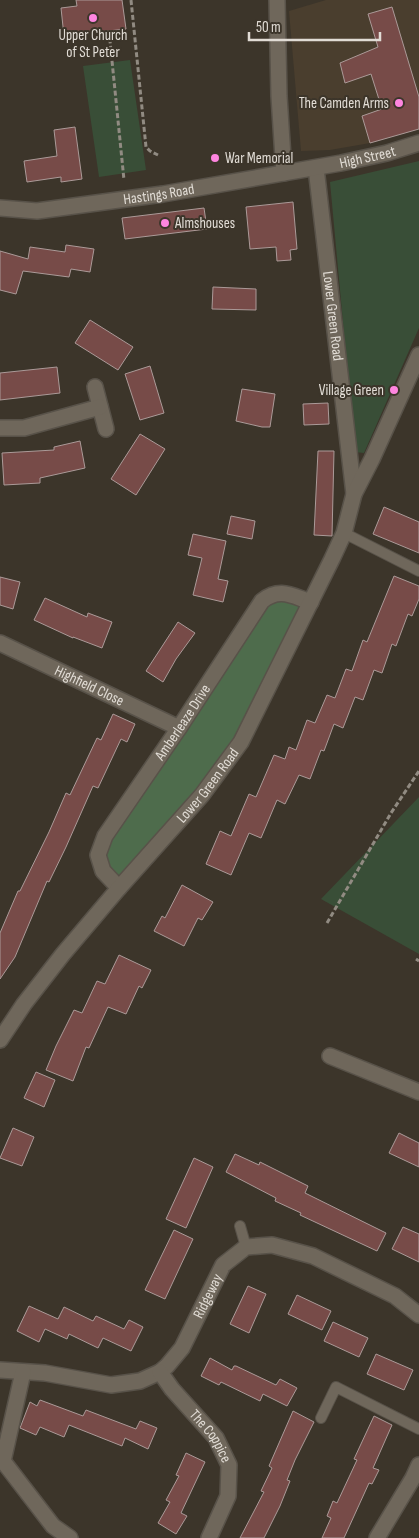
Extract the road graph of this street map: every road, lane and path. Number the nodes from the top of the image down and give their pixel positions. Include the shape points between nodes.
1 (131, 0) edge
2 (277, 0) edge
3 (109, 31) dead end
4 (419, 143) edge
5 (158, 155) dead end
6 (316, 168) junction
7 (284, 173) junction
8 (124, 180) dead end
9 (0, 208) edge
10 (419, 355) edge
11 (95, 387) dead end
12 (100, 407) junction
13 (0, 428) edge
14 (106, 429) dead end
15 (354, 494) junction
16 (344, 533) junction
17 (419, 571) edge
18 (311, 602) junction
19 (0, 643) edge
20 (179, 728) junction
21 (419, 771) edge
22 (119, 888) junction
23 (327, 923) dead end
24 (0, 1040) edge
25 (330, 1056) dead end
26 (419, 1092) edge
27 (240, 1226) dead end
28 (246, 1247) junction
29 (419, 1315) edge
30 (0, 1370) edge
31 (23, 1372) junction
32 (160, 1372) junction
33 (321, 1418) dead end
34 (419, 1429) edge
35 (419, 1465) edge
36 (70, 1538) edge
37 (209, 1538) edge
38 (377, 1538) edge

1 - 5 path via 146,147
2 - 7 street via 278,96
3 - 8 path
4 - 6 street, High Street
6 - 7 street, Hastings Road
6 - 15 street, Lower Green Road
7 - 9 street, Hastings Road via 90,205 37,211
10 - 15 street, Lower Green Road
11 - 12 street
12 - 13 street via 24,428
12 - 14 street
15 - 16 street, Lower Green Road
16 - 17 lane
16 - 18 street, Lower Green Road
18 - 20 street, Amberleaze Drive via 281,592 262,601
18 - 22 street, Lower Green Road via 241,742 202,794
19 - 20 street, Highfield Close
20 - 22 street, Amberleaze Drive via 105,836 100,849 98,855 103,871
21 - 23 path
22 - 24 street, Lower Green Road via 63,954
25 - 26 street
27 - 28 lane
28 - 29 street via 272,1245 313,1256 395,1296
28 - 32 street, Ridgeway via 224,1265 182,1348
30 - 31 street, Ridgeway
31 - 32 street, Ridgeway via 111,1385 140,1381
31 - 36 street via 3,1460 52,1526
32 - 37 street, The Coppice via 216,1438 229,1465 228,1496
33 - 34 lane via 336,1387
35 - 38 street

